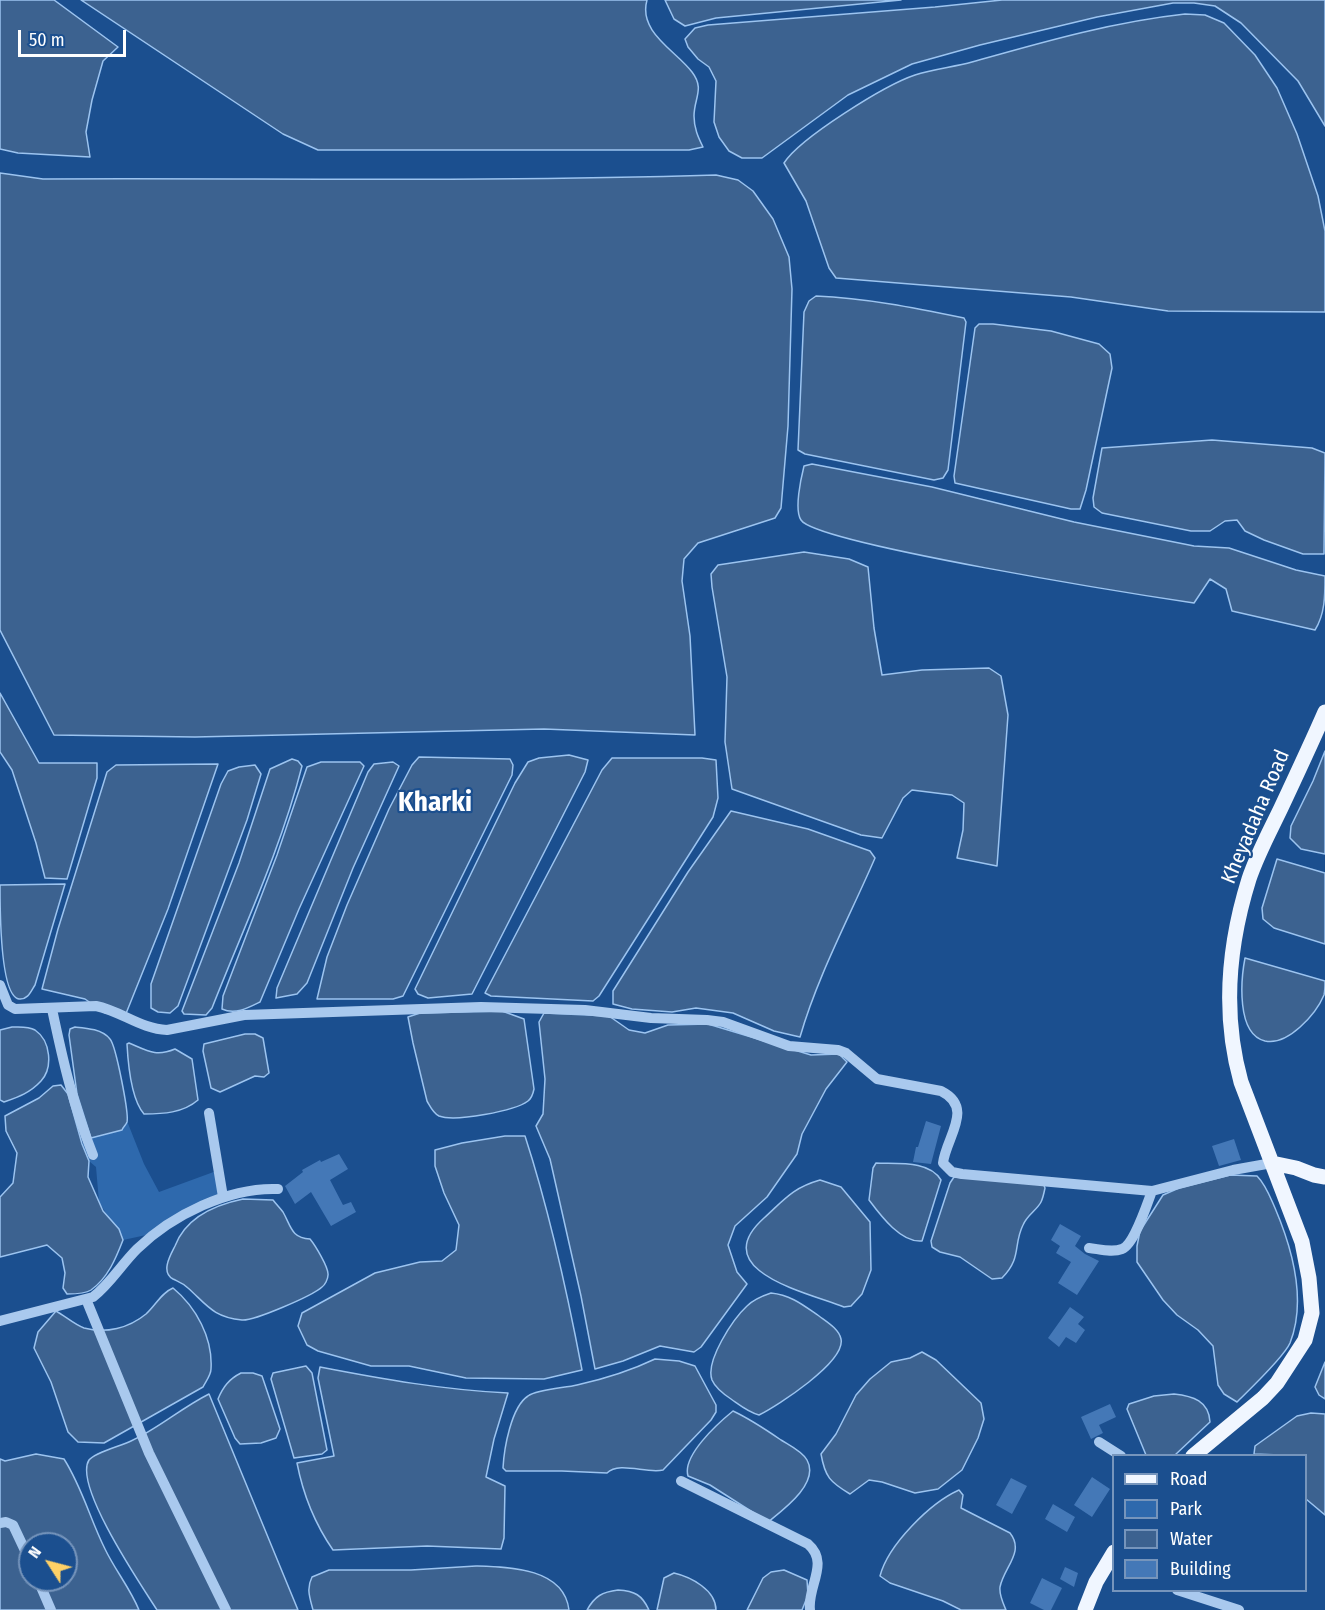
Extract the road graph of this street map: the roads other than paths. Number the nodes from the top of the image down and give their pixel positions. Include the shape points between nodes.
1 (1325, 712) edge
2 (0, 985) edge
3 (52, 1008) junction
4 (209, 1113) dead end
5 (93, 1155) dead end
6 (1272, 1163) junction
7 (1325, 1177) edge
8 (278, 1189) dead end
9 (1152, 1191) junction
10 (223, 1197) junction
11 (1089, 1248) dead end
12 (86, 1299) junction
13 (0, 1320) edge
14 (1099, 1442) dead end
15 (1118, 1454) edge
16 (1194, 1454) edge
17 (681, 1481) dead end
18 (0, 1523) edge
19 (18, 1536) edge
20 (1109, 1569) edge
21 (43, 1592) edge
22 (1183, 1592) edge
23 (51, 1610) edge
24 (226, 1610) edge
25 (810, 1610) edge
26 (1084, 1610) edge
27 (1239, 1610) edge

1 - 6 main road, Kheyadaha Road via 1250,877 1229,969 1234,1056
2 - 3 street via 8,1005 15,1009
3 - 5 street via 68,1082
3 - 9 street via 96,1006 167,1030 244,1016 481,1007 585,1010 723,1022 789,1046 838,1050 878,1079 950,1096 956,1102 957,1121 943,1163 952,1172
4 - 10 street
6 - 7 main road
6 - 9 street
6 - 16 main road, Kheyadaha Road via 1302,1242 1309,1278 1311,1313 1305,1340 1263,1398
8 - 10 street via 260,1188
9 - 11 street via 1126,1247 1112,1251
10 - 12 street via 187,1213 147,1240 103,1290
12 - 13 street
12 - 24 street via 148,1453
14 - 15 street
17 - 25 street via 815,1551 818,1562
18 - 19 street via 13,1525
20 - 26 main road via 1096,1582
21 - 23 street
22 - 27 street

